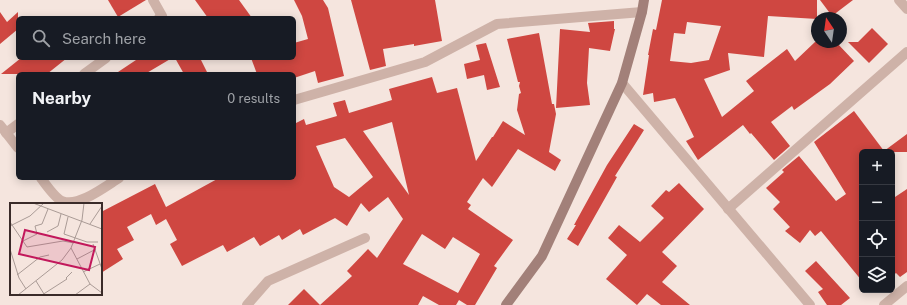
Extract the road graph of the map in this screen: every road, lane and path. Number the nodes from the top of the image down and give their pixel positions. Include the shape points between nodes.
1 (153, 0) edge
2 (644, 0) edge
3 (899, 0) edge
4 (907, 9) edge
5 (642, 12) junction
6 (162, 16) edge
7 (907, 52) edge
8 (103, 60) edge
9 (87, 72) edge
10 (622, 83) junction
11 (296, 99) edge
12 (16, 125) edge
13 (3, 129) edge
14 (16, 145) edge
15 (43, 180) edge
16 (116, 180) edge
17 (728, 209) junction
18 (365, 238) dead end
19 (907, 286) edge
20 (247, 305) edge
21 (506, 305) edge
22 (810, 305) edge
23 (884, 305) edge

1 - 6 street
2 - 5 street
3 - 4 street
5 - 10 street
5 - 11 street via 497,24 425,62
7 - 17 street
8 - 9 street
10 - 17 street
10 - 21 street via 542,256
12 - 13 street
13 - 14 street
15 - 16 street via 62,202 72,202 86,199
17 - 22 street
18 - 20 street via 268,282
19 - 23 street

